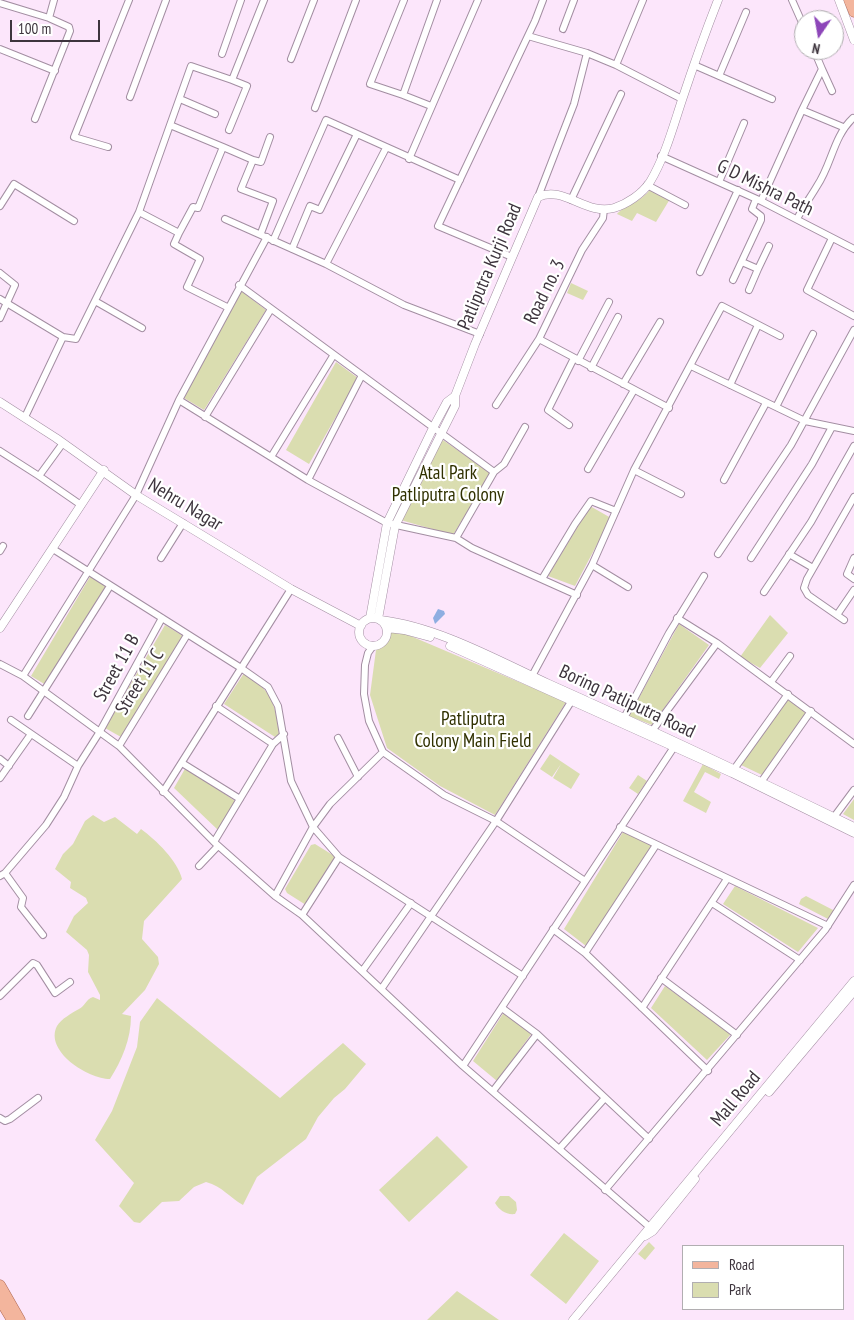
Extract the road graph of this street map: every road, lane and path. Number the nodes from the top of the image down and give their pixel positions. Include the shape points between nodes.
1 (54, 0) edge
2 (130, 0) edge
3 (166, 0) edge
4 (241, 0) edge
5 (264, 0) edge
6 (314, 0) edge
7 (356, 0) edge
8 (404, 0) edge
9 (437, 0) edge
10 (478, 0) edge
11 (543, 0) edge
12 (574, 0) edge
13 (643, 0) edge
14 (718, 0) edge
15 (839, 0) edge
16 (849, 0) edge
17 (0, 3) edge
18 (746, 12) dead end
19 (854, 12) edge
20 (49, 18) junction
21 (563, 29) dead end
22 (528, 36) junction
23 (854, 40) edge
24 (0, 49) edge
25 (222, 54) dead end
26 (587, 54) junction
27 (291, 59) dead end
28 (818, 60) edge
29 (616, 65) junction
30 (694, 66) junction
31 (822, 69) junction
32 (55, 72) junction
33 (719, 76) junction
34 (232, 80) junction
35 (832, 91) dead end
36 (621, 94) dead end
37 (403, 95) junction
38 (130, 98) dead end
39 (180, 98) junction
40 (772, 99) dead end
41 (682, 100) junction
42 (431, 106) junction
43 (314, 108) dead end
44 (802, 110) junction
45 (215, 114) dead end
46 (854, 117) edge
47 (35, 119) dead end
48 (744, 123) dead end
49 (170, 125) junction
50 (843, 127) junction
51 (229, 130) dead end
52 (357, 134) junction
53 (270, 137) dead end
54 (222, 146) junction
55 (108, 147) dead end
56 (386, 148) junction
57 (661, 156) junction
58 (409, 159) junction
59 (253, 160) junction
60 (460, 180) junction
61 (719, 182) junction
62 (647, 185) junction
63 (738, 190) junction
64 (538, 197) junction
65 (571, 200) junction
66 (758, 200) junction
67 (685, 205) dead end
68 (0, 206) edge
69 (604, 209) junction
70 (139, 212) junction
71 (225, 219) dead end
72 (796, 219) junction
73 (74, 221) dead end
74 (179, 233) junction
75 (264, 235) junction
76 (832, 238) junction
77 (273, 241) junction
78 (769, 246) dead end
79 (292, 249) junction
80 (854, 249) edge
81 (512, 257) junction
82 (742, 262) junction
83 (326, 264) junction
84 (758, 268) junction
85 (700, 272) dead end
86 (0, 273) edge
87 (733, 280) dead end
88 (239, 285) junction
89 (749, 290) dead end
90 (0, 299) edge
91 (94, 301) junction
92 (610, 302) dead end
93 (8, 304) junction
94 (227, 307) junction
95 (271, 309) junction
96 (854, 316) edge
97 (618, 317) dead end
98 (0, 318) edge
99 (660, 322) dead end
100 (758, 325) junction
101 (142, 328) dead end
102 (854, 330) edge
103 (480, 334) junction
104 (813, 334) dead end
105 (780, 336) dead end
106 (63, 337) junction
107 (539, 339) junction
108 (334, 356) junction
109 (576, 359) junction
110 (691, 366) junction
111 (591, 368) junction
112 (361, 377) junction
113 (623, 384) junction
114 (730, 385) junction
115 (634, 390) junction
116 (455, 396) junction
117 (178, 400) junction
118 (0, 402) edge
119 (766, 403) junction
120 (496, 405) dead end
121 (776, 407) junction
122 (668, 408) junction
123 (25, 417) junction
124 (205, 417) junction
125 (805, 421) junction
126 (570, 425) dead end
127 (525, 427) dead end
128 (832, 427) junction
129 (433, 428) junction
130 (854, 431) edge
131 (440, 433) junction
132 (63, 443) junction
133 (854, 446) edge
134 (0, 451) edge
135 (271, 457) junction
136 (588, 469) dead end
137 (104, 470) junction
138 (634, 470) junction
139 (494, 472) junction
140 (39, 476) junction
141 (308, 480) junction
142 (724, 480) dead end
143 (681, 494) dead end
144 (136, 495) junction
145 (854, 496) edge
146 (81, 505) junction
147 (616, 511) junction
148 (183, 523) junction
149 (391, 524) junction
150 (456, 538) junction
151 (53, 549) junction
152 (718, 554) dead end
153 (789, 554) junction
154 (162, 558) dead end
155 (751, 558) dead end
156 (854, 558) edge
157 (592, 565) junction
158 (813, 568) junction
159 (89, 572) junction
160 (704, 576) dead end
161 (542, 579) junction
162 (854, 579) edge
163 (110, 586) junction
164 (628, 587) dead end
165 (291, 589) junction
166 (854, 590) edge
167 (764, 592) dead end
168 (577, 594) junction
169 (836, 615) junction
170 (162, 618) junction
171 (677, 618) junction
172 (376, 619) junction
173 (844, 620) dead end
174 (360, 626) junction
175 (0, 628) edge
176 (387, 628) junction
177 (187, 635) junction
178 (717, 643) junction
179 (373, 646) junction
180 (472, 653) junction
181 (790, 656) dead end
182 (0, 664) edge
183 (241, 668) junction
184 (23, 676) junction
185 (532, 676) junction
186 (771, 682) junction
187 (44, 693) junction
188 (788, 694) junction
189 (573, 698) junction
190 (216, 706) junction
191 (811, 711) junction
192 (28, 716) dead end
193 (624, 718) junction
194 (11, 720) dead end
195 (652, 731) junction
196 (99, 733) junction
197 (31, 734) junction
198 (284, 734) junction
199 (338, 738) dead end
200 (273, 744) junction
201 (854, 744) edge
202 (676, 745) junction
203 (118, 746) junction
204 (383, 752) junction
205 (0, 759) edge
206 (182, 763) junction
207 (9, 766) junction
208 (78, 766) junction
209 (733, 771) junction
210 (358, 777) junction
211 (0, 778) edge
212 (759, 784) junction
213 (854, 790) edge
214 (163, 792) junction
215 (240, 799) junction
216 (834, 817) junction
217 (496, 820) junction
218 (313, 827) junction
219 (854, 827) edge
220 (620, 828) junction
221 (854, 833) edge
222 (216, 844) junction
223 (656, 845) junction
224 (339, 856) junction
225 (199, 866) dead end
226 (3, 874) edge
227 (727, 878) junction
228 (585, 881) junction
229 (854, 886) edge
230 (275, 896) junction
231 (411, 902) junction
232 (712, 903) junction
233 (302, 915) junction
234 (433, 917) junction
235 (828, 926) junction
236 (553, 930) junction
237 (43, 934) dead end
238 (585, 953) junction
239 (800, 960) junction
240 (363, 970) junction
241 (523, 976) junction
242 (661, 978) junction
243 (70, 982) dead end
244 (382, 988) junction
245 (852, 988) edge
246 (0, 996) edge
247 (502, 1008) junction
248 (642, 1008) junction
249 (537, 1034) junction
250 (737, 1035) junction
251 (463, 1066) junction
252 (708, 1071) junction
253 (493, 1091) junction
254 (38, 1098) dead end
255 (605, 1098) junction
256 (0, 1118) edge
257 (649, 1139) junction
258 (560, 1148) junction
259 (605, 1190) junction
260 (651, 1229) junction
261 (0, 1285) edge
262 (0, 1300) edge
263 (12, 1320) edge
264 (20, 1320) edge
265 (573, 1320) edge

1 - 20 street
2 - 55 street via 74,137
3 - 38 street
4 - 25 street
5 - 34 street
6 - 27 street
7 - 43 street
8 - 37 street via 370,84
9 - 37 street
10 - 42 street
11 - 22 street
12 - 21 street
13 - 29 street
14 - 30 street, Patliputra Kurji Road
15 - 23 street
16 - 19 main road
17 - 20 street
18 - 33 street
20 - 32 street via 70,30
22 - 26 street
22 - 60 street
24 - 32 street
26 - 29 street
26 - 64 street via 574,104
28 - 31 street
29 - 41 street
30 - 33 street
30 - 41 street, Patliputra Kurji Road
31 - 35 street
31 - 44 street
32 - 47 street
33 - 40 street
34 - 39 street via 192,66
34 - 51 street via 247,86
36 - 65 street
37 - 42 street
39 - 45 street
39 - 49 street
41 - 57 street, Patliputra Kurji Road
42 - 58 street
44 - 50 street
44 - 66 street
46 - 50 street
48 - 61 street
49 - 54 street
49 - 70 street
50 - 72 street via 817,186
52 - 56 street
52 - 77 street via 326,120
52 - 79 street via 320,210 310,206
53 - 59 street via 261,162
54 - 59 street
54 - 74 street via 198,208 193,207
56 - 58 street
56 - 83 street
57 - 61 street, G D Mishra Path
57 - 62 street, Patliputra Kurji Road
58 - 60 street
59 - 75 street via 241,189 273,201
60 - 81 street via 438,226
61 - 63 street, G D Mishra Path
62 - 67 street
62 - 69 street, Patliputra Kurji Road via 638,196 612,209
63 - 66 street, G D Mishra Path
63 - 85 street
64 - 65 street, Patliputra Kurji Road via 547,193 559,194
64 - 81 street, Patliputra Kurji Road
65 - 69 street, Patliputra Kurji Road via 593,209
66 - 72 street, G D Mishra Path
66 - 82 street via 752,209 762,218
68 - 73 street via 14,184
69 - 107 street, Road no. 3 via 603,218 582,250
70 - 74 street
70 - 91 street
71 - 75 street
72 - 76 street, G D Mishra Path
74 - 94 street via 174,244 200,259 188,288
75 - 77 street
75 - 88 street
76 - 80 street, G D Mishra Path
76 - 96 street via 807,290
77 - 79 street
78 - 84 street
79 - 83 street
81 - 103 street, Patliputra Kurji Road
82 - 84 street
82 - 87 street
83 - 103 street via 404,305
84 - 89 street
86 - 93 street via 15,285
88 - 94 street
88 - 95 street
90 - 93 street
91 - 101 street
91 - 106 street via 76,339
92 - 109 street
93 - 98 street
93 - 106 street
94 - 117 street
95 - 108 street
95 - 124 street
97 - 111 street
99 - 113 street
100 - 105 street
100 - 110 street via 722,306
100 - 114 street
102 - 125 street
103 - 116 street, Patliputra Kurji Road
104 - 121 street
106 - 123 street
107 - 109 street, Road no. 3
107 - 120 street
108 - 112 street
108 - 135 street
109 - 111 street, Road no. 3
109 - 126 street via 548,410
110 - 114 street
110 - 122 street
111 - 113 street, Road no. 3
112 - 129 street
112 - 141 street
113 - 115 street, Road no. 3
114 - 119 street
115 - 122 street, Road no. 3
115 - 136 street
116 - 129 street, Patliputra Kurji Road via 447,402
116 - 131 street, Patliputra Kurji Road via 454,406
117 - 124 street
117 - 144 street
118 - 123 street, Nehru Nagar
119 - 121 street
119 - 142 street
121 - 125 street
122 - 138 street
123 - 132 street, Nehru Nagar
124 - 135 street
125 - 128 street
125 - 152 street
127 - 139 street via 504,464
128 - 130 street
128 - 155 street
129 - 131 street
129 - 149 street, Patliputra Kurji Road
131 - 139 street
131 - 149 street, Patliputra Kurji Road
132 - 137 street, Nehru Nagar
132 - 140 street
133 - 153 street
134 - 140 street
135 - 141 street
137 - 144 street, Nehru Nagar
137 - 146 street
138 - 143 street
138 - 147 street
139 - 150 street
140 - 146 street
141 - 149 street
144 - 148 street, Nehru Nagar
144 - 159 street
145 - 158 street
146 - 151 street
147 - 157 street
147 - 161 street via 591,501
148 - 154 street
148 - 165 street, Nehru Nagar
149 - 150 street
149 - 172 street, Patliputra Kurji Road
150 - 161 street
151 - 159 street
151 - 175 street
153 - 158 street
153 - 167 street
156 - 162 street via 847,574
157 - 164 street
157 - 168 street
158 - 169 street via 805,584 805,592
159 - 163 street
159 - 184 street
160 - 171 street
161 - 168 street
163 - 170 street
163 - 187 street
165 - 174 street, Nehru Nagar
165 - 183 street
166 - 169 street
168 - 185 street
169 - 173 street
170 - 177 street
170 - 196 street, Street 11 B
171 - 178 street
171 - 193 street
172 - 174 street
172 - 176 street
172 - 180 street, Boring Patliputra Road via 414,626
174 - 179 street via 361,639
176 - 179 street via 386,638
176 - 180 street, Boring Patliputra Road via 428,636
177 - 183 street
177 - 203 street, Street 11 C
178 - 186 street
178 - 195 street
179 - 204 street via 365,665 364,694 369,721
180 - 185 street, Boring Patliputra Road
180 - 189 street, Boring Patliputra Road
181 - 186 street
182 - 184 street
183 - 190 street
183 - 198 street via 268,687 278,706
184 - 187 street
185 - 189 street, Boring Patliputra Road
186 - 188 street
187 - 192 street
187 - 196 street
188 - 191 street
188 - 209 street
189 - 193 street, Boring Patliputra Road
189 - 202 street, Boring Patliputra Road
189 - 217 street
190 - 200 street
190 - 206 street
191 - 201 street
191 - 212 street
193 - 195 street, Boring Patliputra Road
194 - 197 street
195 - 202 street, Boring Patliputra Road
196 - 203 street
196 - 208 street, Street 11 B
197 - 207 street
197 - 208 street
198 - 200 street
198 - 218 street via 291,781
199 - 210 street
200 - 215 street
202 - 209 street, Boring Patliputra Road
202 - 220 street
203 - 214 street
204 - 210 street
204 - 217 street via 444,795
205 - 207 street
206 - 214 street
206 - 215 street
207 - 211 street
208 - 226 street, Street 11 B via 46,825
209 - 212 street, Boring Patliputra Road
210 - 218 street via 330,804
212 - 216 street, Boring Patliputra Road
212 - 221 street, Boring Patliputra Road
213 - 216 street
214 - 222 street
215 - 222 street
216 - 219 street, Boring Patliputra Road
217 - 228 street
217 - 234 street
218 - 224 street
218 - 230 street
220 - 223 street
220 - 228 street
222 - 225 street
222 - 230 street
223 - 227 street
223 - 238 street
224 - 231 street
224 - 233 street
226 - 237 street via 22,898 21,907
227 - 232 street
227 - 235 street
228 - 236 street
229 - 235 street
230 - 233 street
231 - 234 street
231 - 240 street
232 - 239 street
232 - 242 street
233 - 240 street
234 - 241 street
234 - 244 street
235 - 239 street
236 - 238 street
236 - 241 street
238 - 248 street
239 - 250 street
240 - 244 street
241 - 247 street
242 - 248 street
242 - 250 street
243 - 246 street via 55,993 34,963
244 - 251 street
245 - 260 street, Mall Road
247 - 249 street
247 - 251 street
248 - 252 street
249 - 253 street
249 - 255 street
250 - 252 street
251 - 253 street
252 - 257 street
253 - 258 street
254 - 256 street via 7,1121
255 - 257 street
255 - 258 street
257 - 259 street
258 - 259 street
259 - 260 street
260 - 265 street, Mall Road
261 - 264 main road
262 - 263 main road

